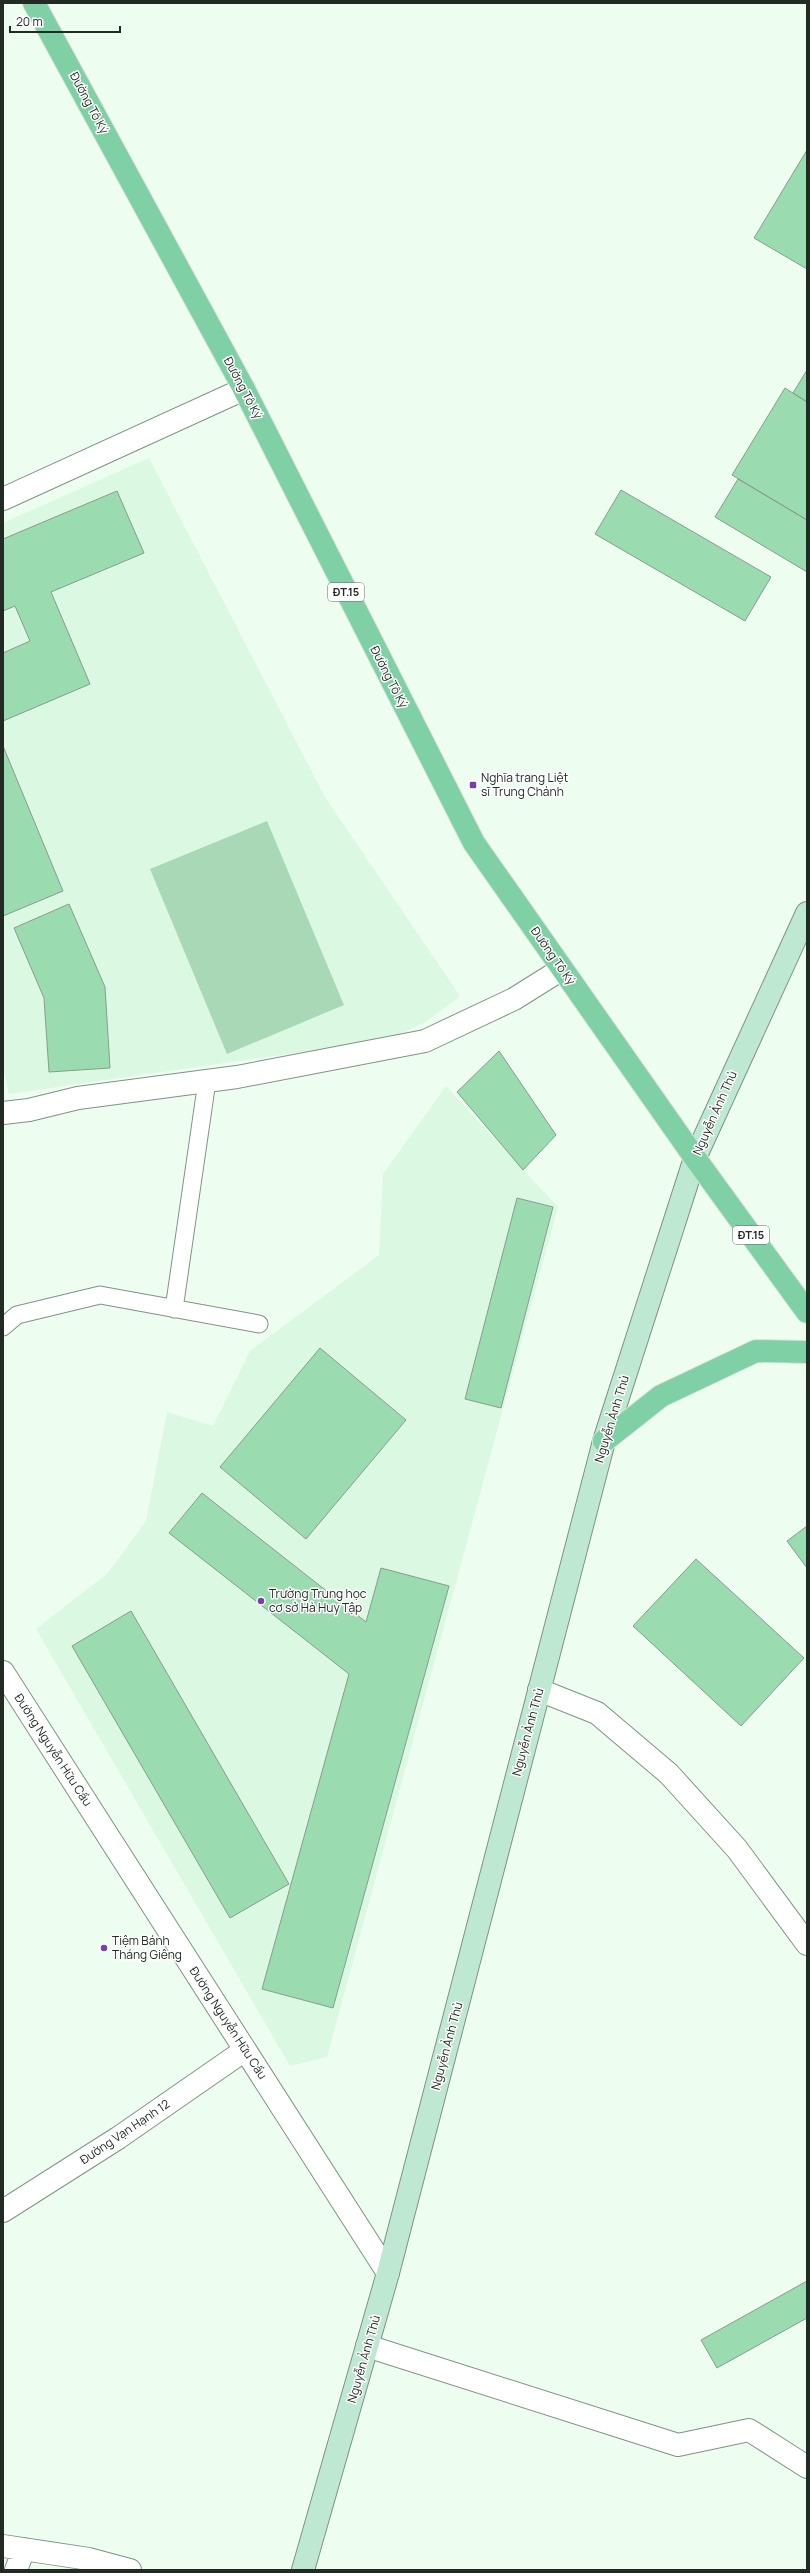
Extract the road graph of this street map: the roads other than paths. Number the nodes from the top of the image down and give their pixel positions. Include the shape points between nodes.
1 (34, 3) edge
2 (244, 389) junction
3 (3, 499) edge
4 (807, 913) edge
5 (562, 969) junction
6 (207, 1081) junction
7 (3, 1113) edge
8 (695, 1158) junction
9 (174, 1309) junction
10 (807, 1312) edge
11 (259, 1324) dead end
12 (3, 1327) edge
13 (807, 1352) edge
14 (604, 1440) junction
15 (3, 1672) edge
16 (539, 1690) junction
17 (807, 1944) edge
18 (245, 2050) junction
19 (3, 2211) edge
20 (388, 2273) junction
21 (367, 2346) junction
22 (807, 2467) edge
23 (13, 2548) edge
24 (16, 2570) edge
25 (130, 2570) edge
26 (303, 2570) edge

1 - 2 main road, Đường Tô Ký / ĐT.15
2 - 3 street
2 - 5 main road, Đường Tô Ký / ĐT.15 via 474,843
4 - 8 main road, Nguyễn Ảnh Thủ
5 - 6 street via 514,999 425,1041
5 - 8 main road, Đường Tô Ký / ĐT.15
6 - 7 street via 78,1098 30,1110
6 - 9 lane
8 - 10 main road, Đường Tô Ký / ĐT.15
8 - 14 main road, Nguyễn Ảnh Thủ
9 - 11 lane
9 - 12 lane via 100,1295 16,1315
13 - 14 main road via 756,1352 661,1396
14 - 16 main road, Nguyễn Ảnh Thủ
15 - 18 street, Đường Nguyễn Hữu Cầu
16 - 17 street via 597,1713 669,1774 737,1849
16 - 20 main road, Nguyễn Ảnh Thủ
18 - 19 street, Đường Vạn Hạnh 12 via 118,2138
18 - 20 street, Đường Nguyễn Hữu Cầu
20 - 21 main road, Nguyễn Ảnh Thủ
21 - 22 street via 678,2445 749,2430
21 - 26 main road, Nguyễn Ảnh Thủ
23 - 24 street
23 - 25 street via 89,2559

